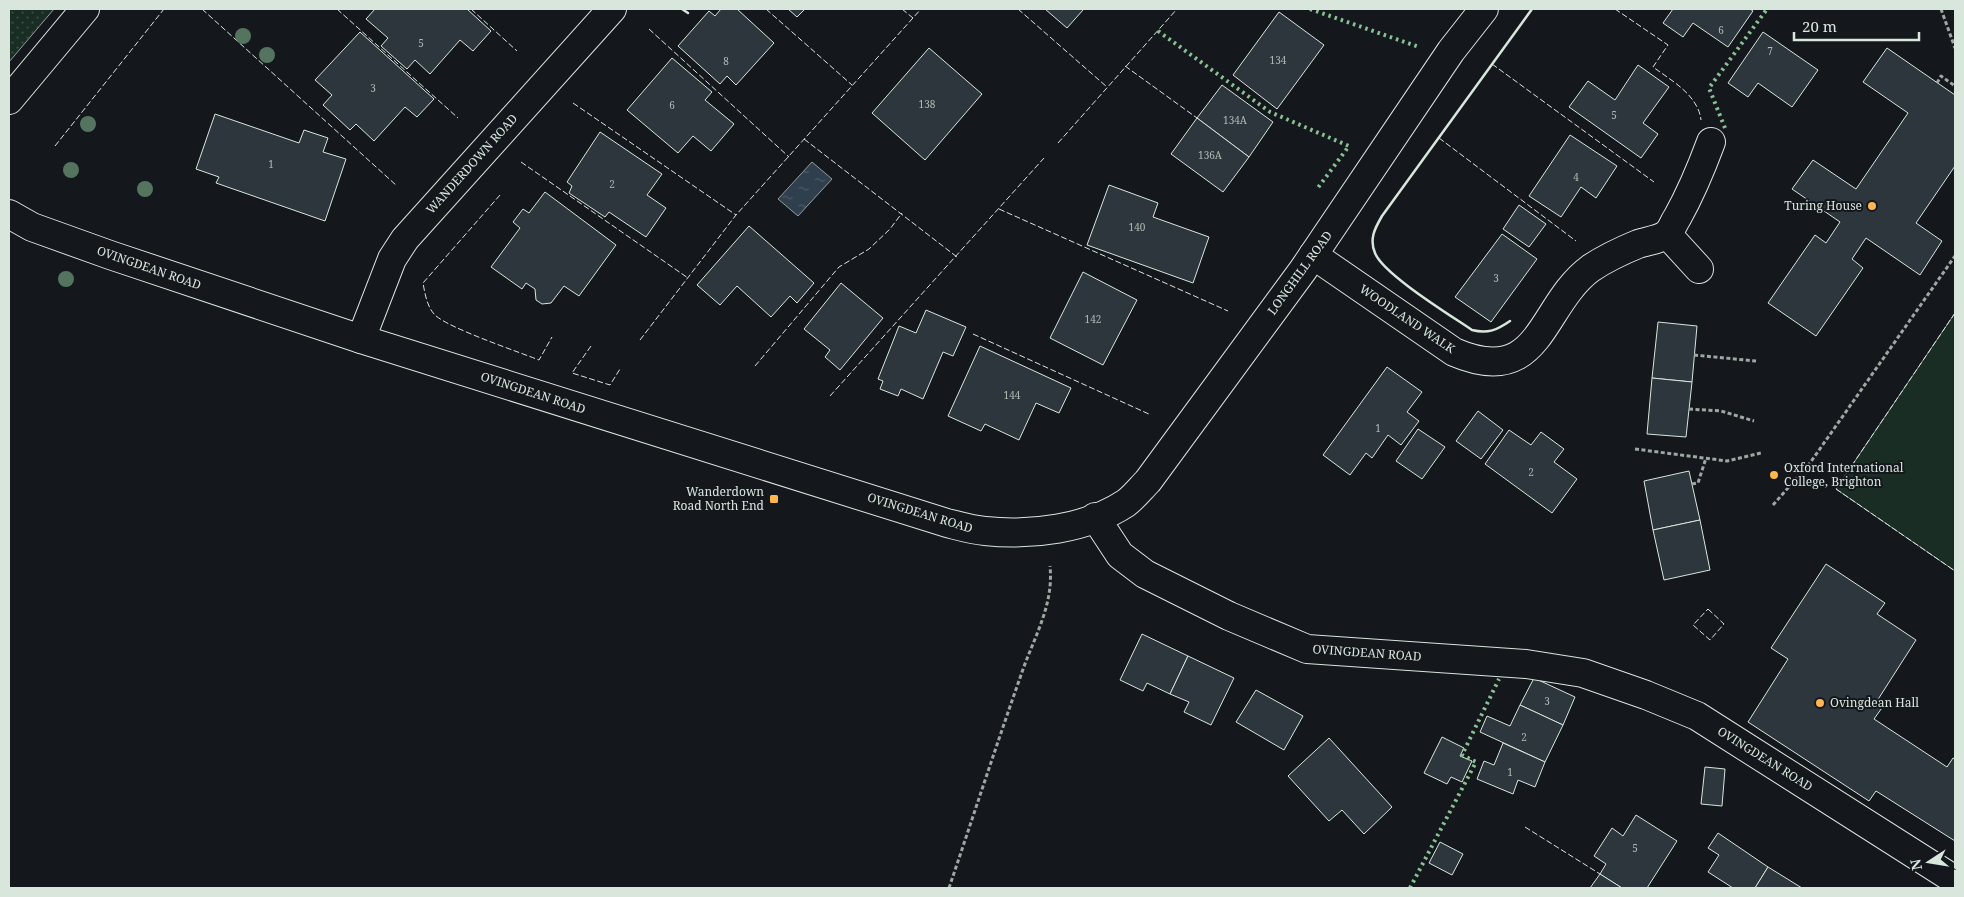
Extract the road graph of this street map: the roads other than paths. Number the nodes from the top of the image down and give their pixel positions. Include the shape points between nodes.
1 (85, 9) edge
2 (612, 9) edge
3 (1484, 9) edge
4 (9, 100) edge
5 (1711, 142) dead end
6 (9, 214) edge
7 (1667, 234) junction
8 (1314, 255) junction
9 (1699, 269) dead end
10 (361, 338) junction
11 (1095, 517) junction
12 (1955, 880) edge

1 - 4 street
2 - 10 street, WANDERDOWN ROAD via 405,239 392,259
3 - 8 street, LONGHILL ROAD via 1451,51
5 - 7 street via 1697,182
6 - 10 street, OVINGDEAN ROAD via 32,227 110,255
7 - 8 street, WOODLAND WALK via 1608,257 1590,269 1565,296 1543,332 1528,349 1516,356 1489,363 1474,361 1454,352
7 - 9 street
8 - 11 street, LONGHILL ROAD via 1148,481 1128,502
10 - 11 street, OVINGDEAN ROAD via 947,523 983,531 1015,532 1074,525
11 - 12 street, OVINGDEAN ROAD via 1120,556 1145,574 1238,620 1307,649 1526,664 1583,673 1646,694 1697,716

